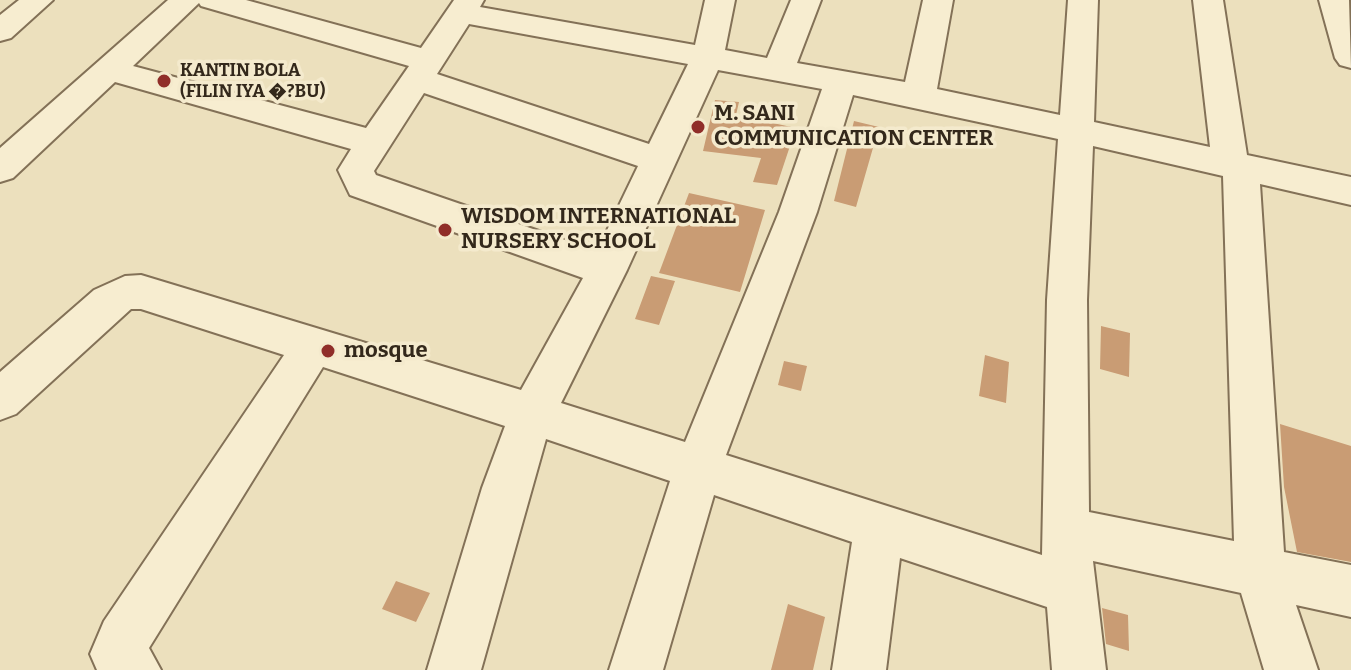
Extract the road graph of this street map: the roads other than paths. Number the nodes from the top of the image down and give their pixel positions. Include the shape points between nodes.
1 (38, 0) edge
2 (186, 0) edge
3 (212, 0) edge
4 (328, 0) edge
5 (720, 0) edge
6 (806, 0) edge
7 (938, 0) edge
8 (1083, 0) edge
9 (1208, 0) edge
10 (1334, 0) edge
11 (466, 6) edge
12 (306, 26) junction
13 (0, 31) edge
14 (708, 56) junction
15 (1351, 58) edge
16 (106, 69) junction
17 (779, 69) junction
18 (424, 70) junction
19 (841, 81) junction
20 (919, 96) junction
21 (1077, 131) junction
22 (374, 143) junction
23 (6, 156) edge
24 (659, 160) junction
25 (1236, 165) junction
26 (1351, 191) edge
27 (607, 270) junction
28 (313, 346) junction
29 (6, 386) edge
30 (532, 414) junction
31 (698, 468) junction
32 (879, 527) junction
33 (1065, 531) junction
34 (1260, 572) junction
35 (1069, 589) junction
36 (1351, 591) edge
37 (134, 670) edge
38 (454, 670) edge
39 (636, 670) edge
40 (859, 670) edge
41 (1079, 670) edge
42 (1291, 670) edge

1 - 13 street
2 - 16 street
3 - 12 street
4 - 12 street
5 - 14 street
6 - 17 street
7 - 20 street
8 - 21 street
9 - 25 street
10 - 15 street
11 - 14 street
11 - 18 street
12 - 18 street
14 - 17 street
14 - 24 street
16 - 22 street
16 - 23 street
17 - 19 street
18 - 22 street
18 - 24 street
19 - 20 street
19 - 31 street via 798,212
20 - 21 street
21 - 25 street
21 - 33 street via 1067,300
22 - 27 street via 356,170 363,185
24 - 27 street
25 - 26 street
25 - 34 street
27 - 30 street
28 - 29 street via 141,292 125,293
28 - 30 street
28 - 37 street via 123,640 117,654
30 - 31 street
30 - 38 street
31 - 32 street
31 - 39 street
32 - 35 street
32 - 40 street
33 - 34 street
33 - 35 street
34 - 36 street
34 - 42 street
35 - 41 street

